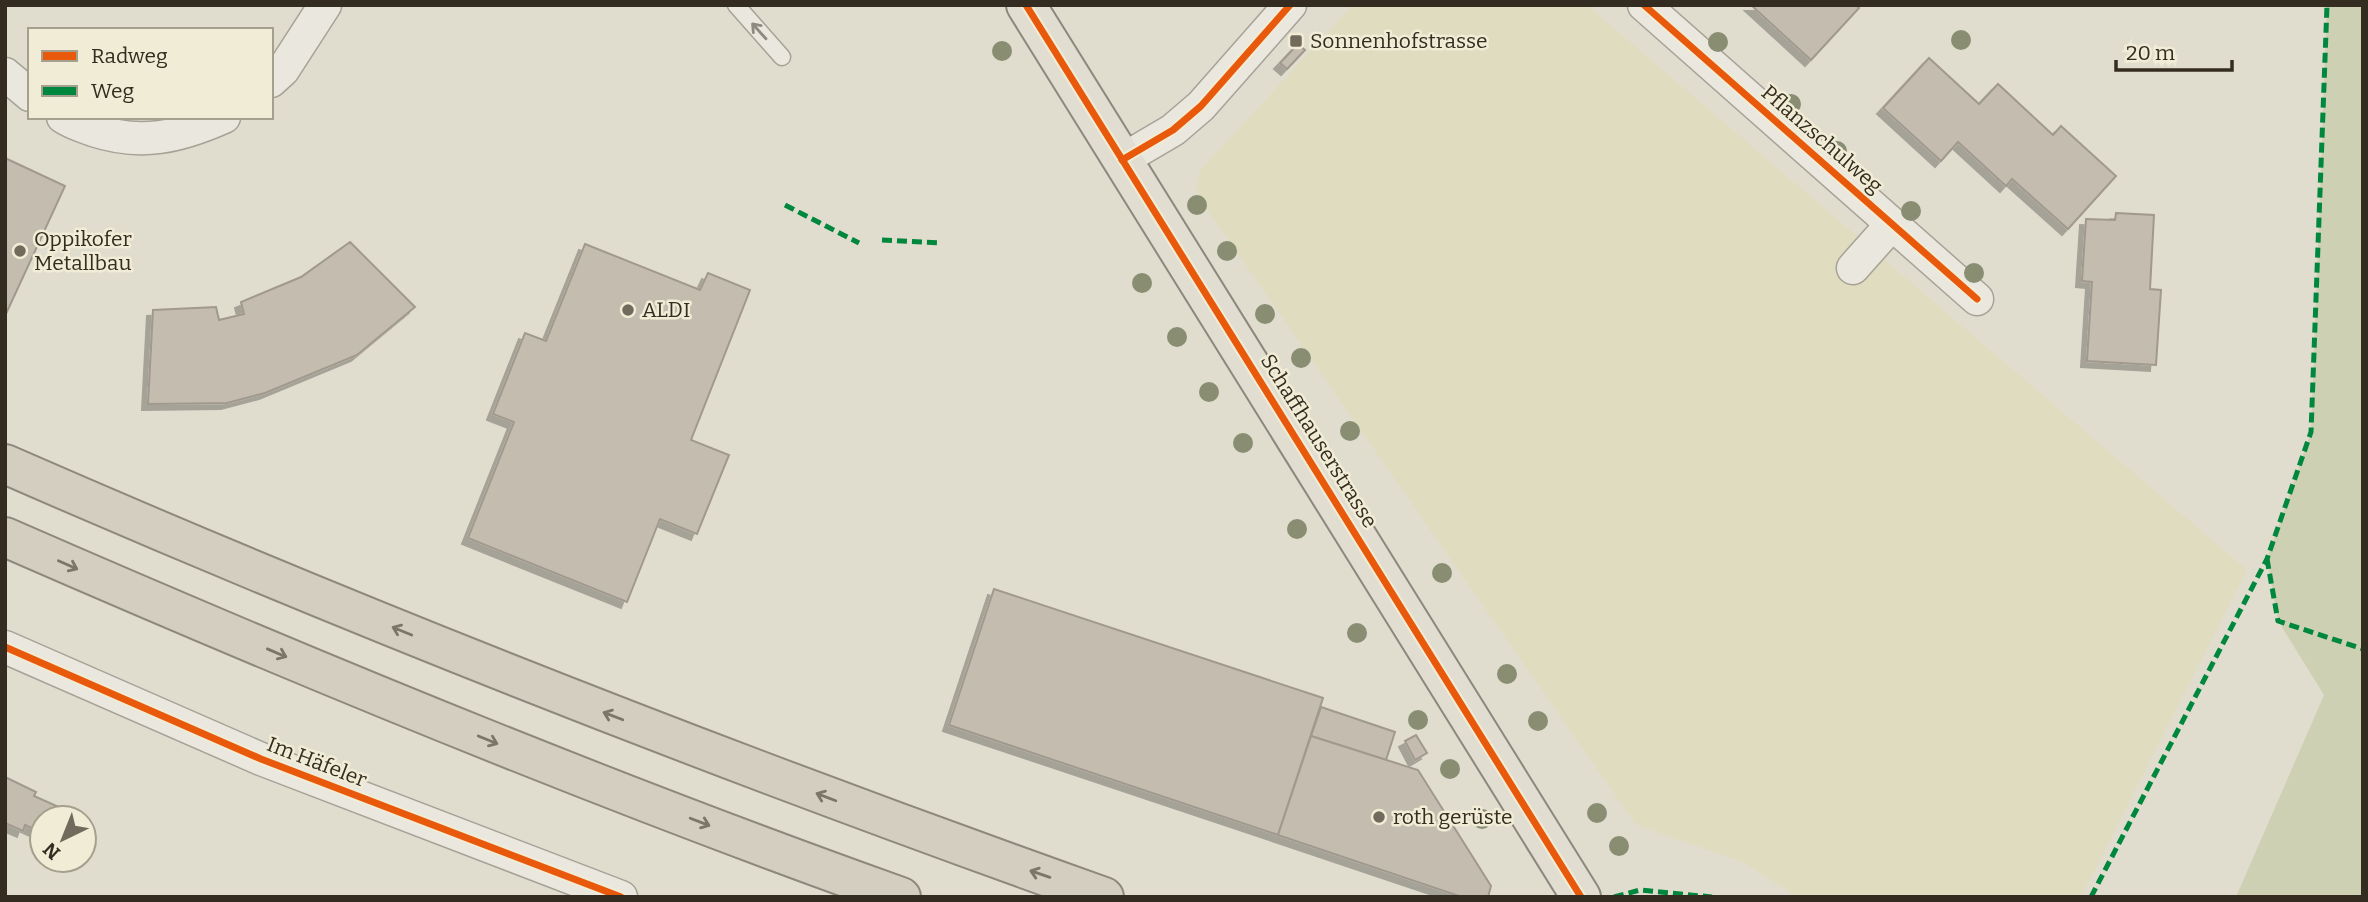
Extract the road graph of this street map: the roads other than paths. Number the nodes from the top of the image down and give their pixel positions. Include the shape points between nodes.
1 (325, 5) edge
2 (736, 5) edge
3 (1026, 5) edge
4 (1290, 5) edge
5 (1644, 5) edge
6 (782, 57) dead end
7 (5, 74) edge
8 (273, 79) edge
9 (28, 93) edge
10 (66, 119) edge
11 (220, 119) edge
12 (1122, 160) junction
13 (1892, 224) junction
14 (1853, 268) dead end
15 (1977, 299) dead end
16 (5, 464) edge
17 (5, 537) edge
18 (5, 647) edge
19 (621, 897) edge
20 (901, 897) edge
21 (1104, 897) edge
22 (1581, 897) edge

1 - 8 street
6 -> 2 lane
3 - 12 main road, Schaffhauserstrasse
4 - 12 street via 1201,106 1173,130
5 - 13 street, Pflanzschulweg
7 - 9 street
10 - 11 street via 113,136 148,139 191,132
12 - 22 main road, Schaffhauserstrasse
13 - 14 street
13 - 15 street, Pflanzschulweg
21 -> 16 highway via 500,671
17 -> 20 highway via 489,740
18 - 19 street, Im Häfeler via 261,759

